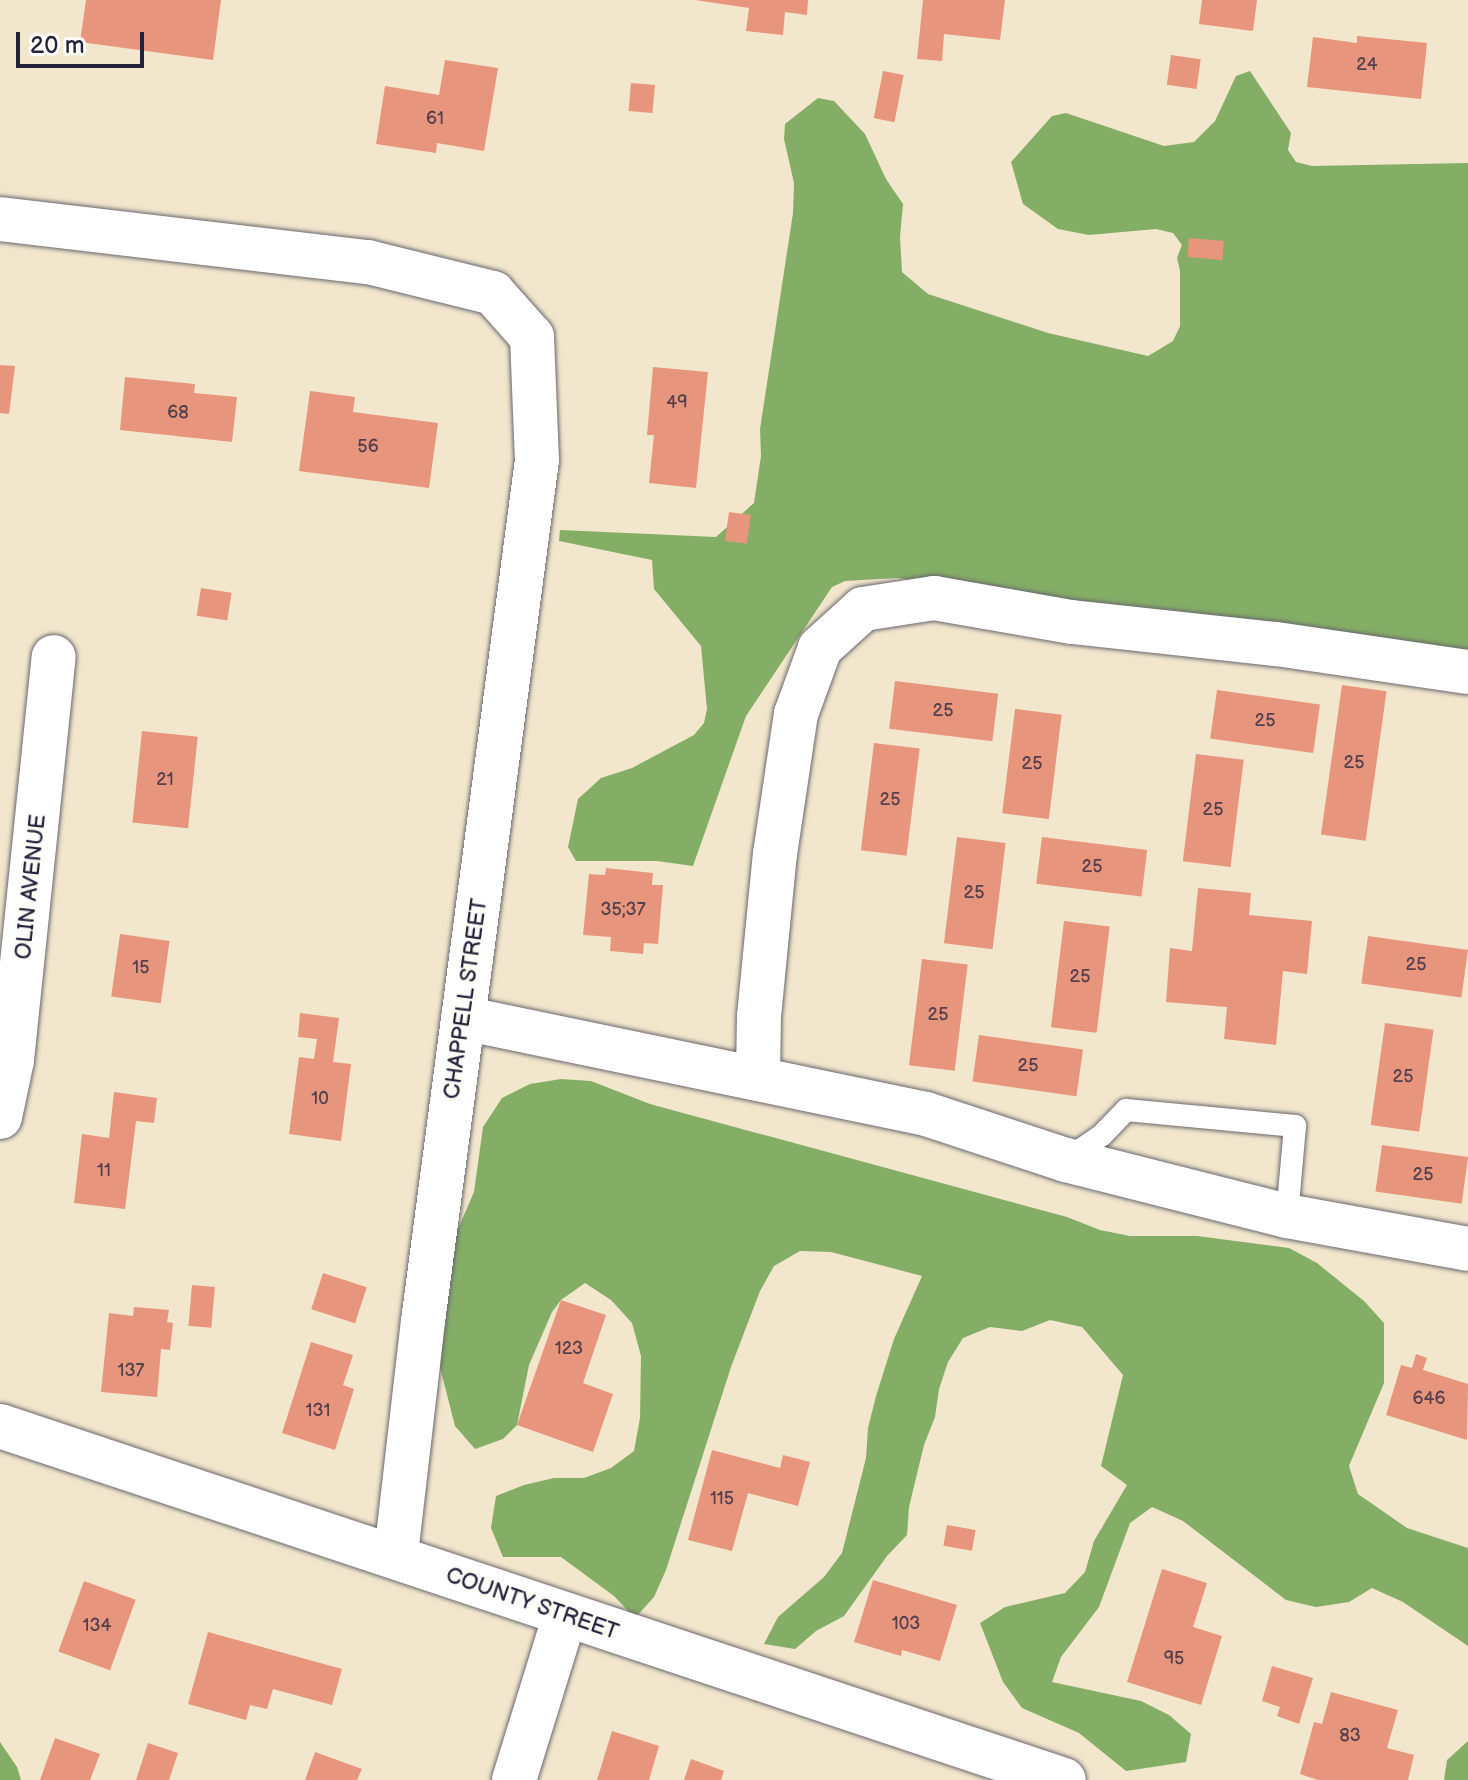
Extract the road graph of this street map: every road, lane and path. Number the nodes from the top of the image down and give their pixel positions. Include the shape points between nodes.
1 (0, 219) edge
2 (54, 657) dead end
3 (1468, 672) edge
4 (463, 1018) junction
5 (758, 1077) junction
6 (0, 1117) edge
7 (1066, 1160) junction
8 (1287, 1216) junction
9 (1468, 1249) edge
10 (0, 1426) edge
11 (396, 1556) junction
12 (565, 1615) junction
13 (514, 1780) edge
14 (1064, 1780) edge

1 - 4 street, CHAPPELL STREET via 368,262 493,293 532,337 537,460
2 - 6 street, OLIN AVENUE via 12,1060
3 - 5 street via 1072,622 934,598 863,609 820,648 796,714 775,854
4 - 5 street
4 - 11 street, CHAPPELL STREET
5 - 7 street via 926,1114
7 - 8 street
7 - 8 lane via 1126,1110 1295,1126
8 - 9 street
10 - 11 street, COUNTY STREET
11 - 12 street, COUNTY STREET
12 - 13 street
12 - 14 street, COUNTY STREET

